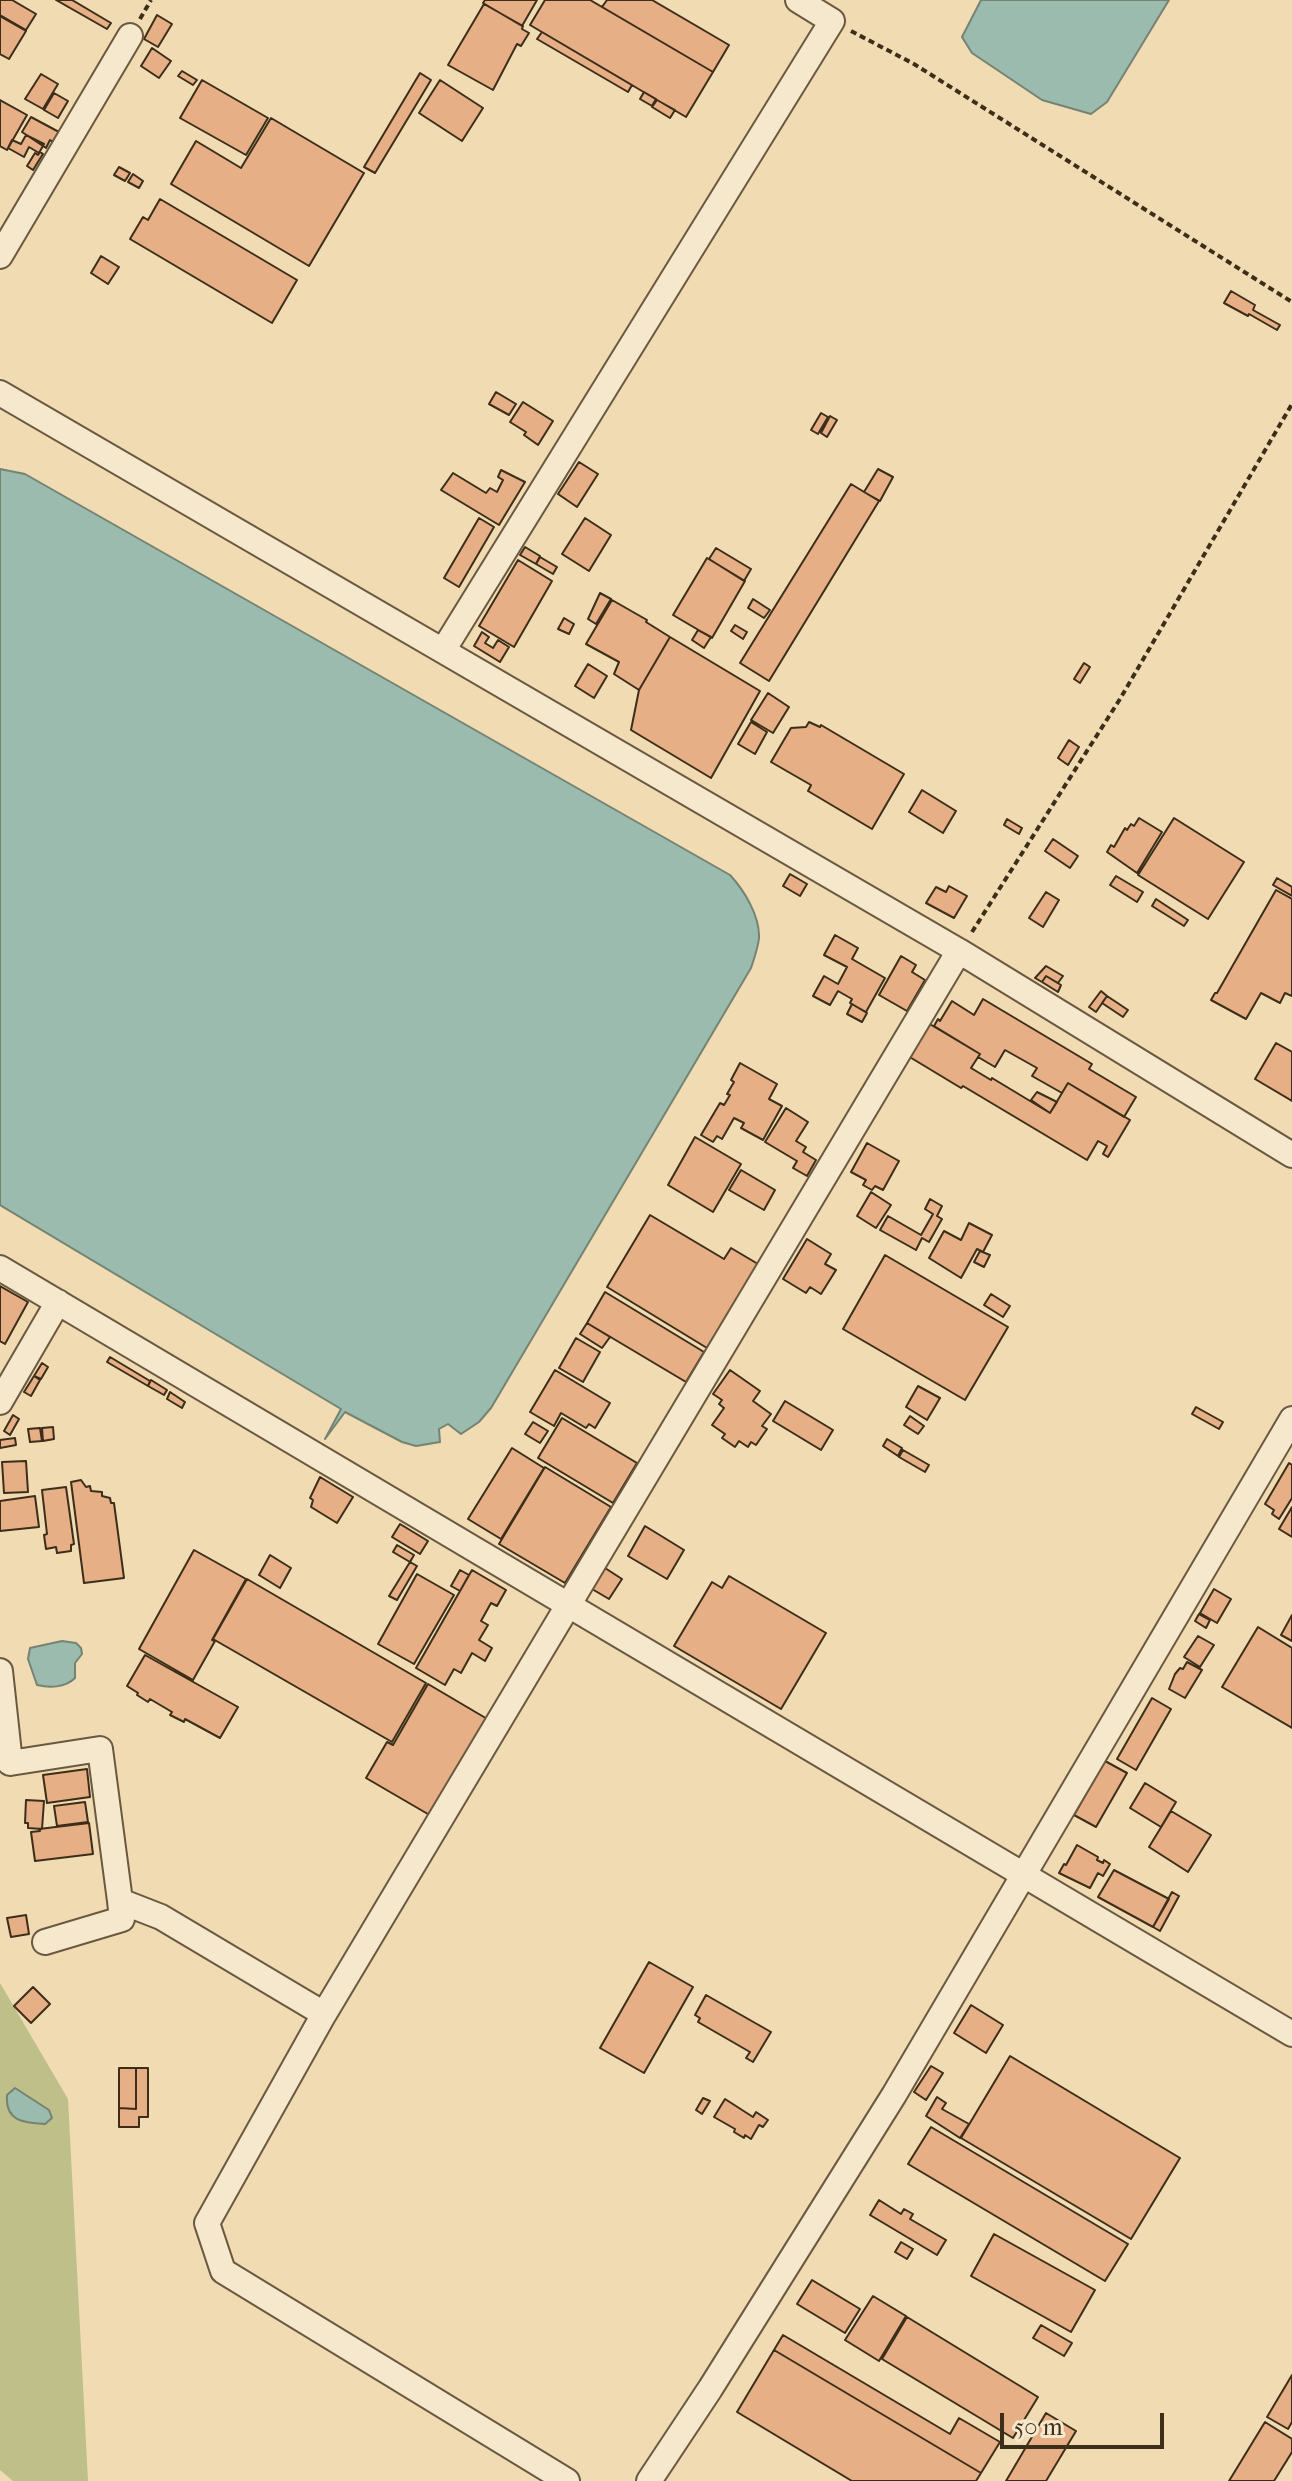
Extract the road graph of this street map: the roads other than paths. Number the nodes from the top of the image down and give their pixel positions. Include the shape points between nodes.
1 (798, 0) edge
2 (130, 36) dead end
3 (0, 256) edge
4 (0, 393) edge
5 (444, 649) junction
6 (959, 951) junction
7 (1292, 1155) edge
8 (0, 1268) edge
9 (58, 1302) junction
10 (0, 1402) edge
11 (1292, 1419) edge
12 (568, 1604) junction
13 (0, 1671) edge
14 (5, 1763) edge
15 (1022, 1876) junction
16 (120, 1901) junction
17 (45, 1942) dead end
18 (324, 2014) junction
19 (1292, 2034) edge
20 (567, 2481) edge
21 (649, 2481) edge

1 - 5 street via 832,21
2 - 3 street
4 - 5 street
5 - 6 street
6 - 7 street
6 - 12 street
8 - 9 street
9 - 10 street
9 - 12 street
11 - 15 street
12 - 15 street
12 - 18 street
13 - 14 street
14 - 16 street via 100,1749
15 - 19 street
15 - 21 street via 894,2095
16 - 17 street via 122,1919
16 - 18 street via 161,1917
18 - 20 street via 207,2223 223,2271

